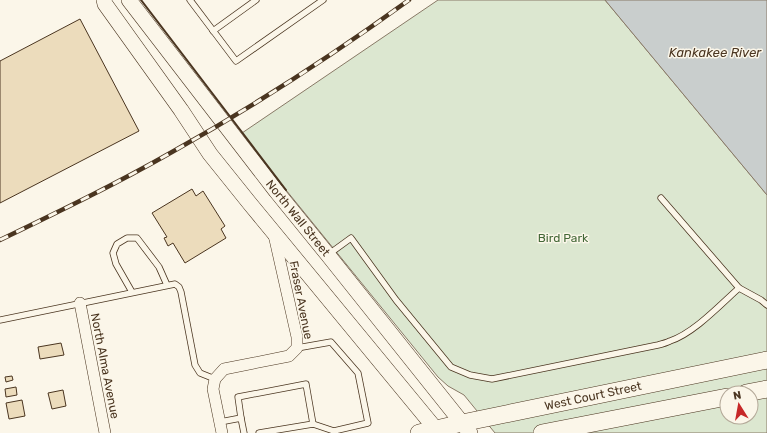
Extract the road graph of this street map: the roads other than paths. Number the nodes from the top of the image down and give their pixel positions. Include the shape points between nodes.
1 (104, 0) edge
2 (129, 0) edge
3 (190, 0) edge
4 (256, 0) edge
5 (323, 0) edge
6 (213, 31) junction
7 (661, 198) dead end
8 (273, 232) junction
9 (328, 255) junction
10 (167, 285) junction
11 (739, 288) junction
12 (132, 292) junction
13 (80, 303) junction
14 (767, 305) edge
15 (0, 320) edge
16 (297, 348) junction
17 (767, 360) edge
18 (215, 379) junction
19 (719, 399) edge
20 (241, 418) junction
21 (220, 422) junction
22 (313, 424) junction
23 (466, 428) edge
24 (431, 432) edge
25 (547, 432) edge
26 (105, 433) edge
27 (222, 433) edge
28 (244, 433) edge
29 (259, 433) edge

1 - 8 main road via 210,154
2 - 9 main road, North Wall Street
3 - 6 lane
4 - 6 lane
5 - 6 lane via 236,61
7 - 11 lane
8 - 16 street, Fraser Avenue via 297,337
8 - 24 main road
9 - 11 lane via 351,238 396,300 451,367 492,380 671,341 684,335
9 - 23 main road, North Wall Street
10 - 12 lane
10 - 12 lane via 159,267 137,238 127,238 117,244 113,253 116,264
10 - 18 lane via 175,284 179,287 195,365 200,373
11 - 14 lane
12 - 13 lane
13 - 15 lane
13 - 26 street, North Alma Avenue
16 - 18 street, Fraser Avenue via 289,356 224,369
16 - 22 lane via 331,342 358,373 368,423 334,431
17 - 23 main road, West Court Street
18 - 21 street via 213,389
19 - 25 main road
20 - 21 lane
20 - 22 lane via 238,397 306,384
20 - 28 lane
21 - 27 street
22 - 29 lane
23 - 24 main road, West Court Street

